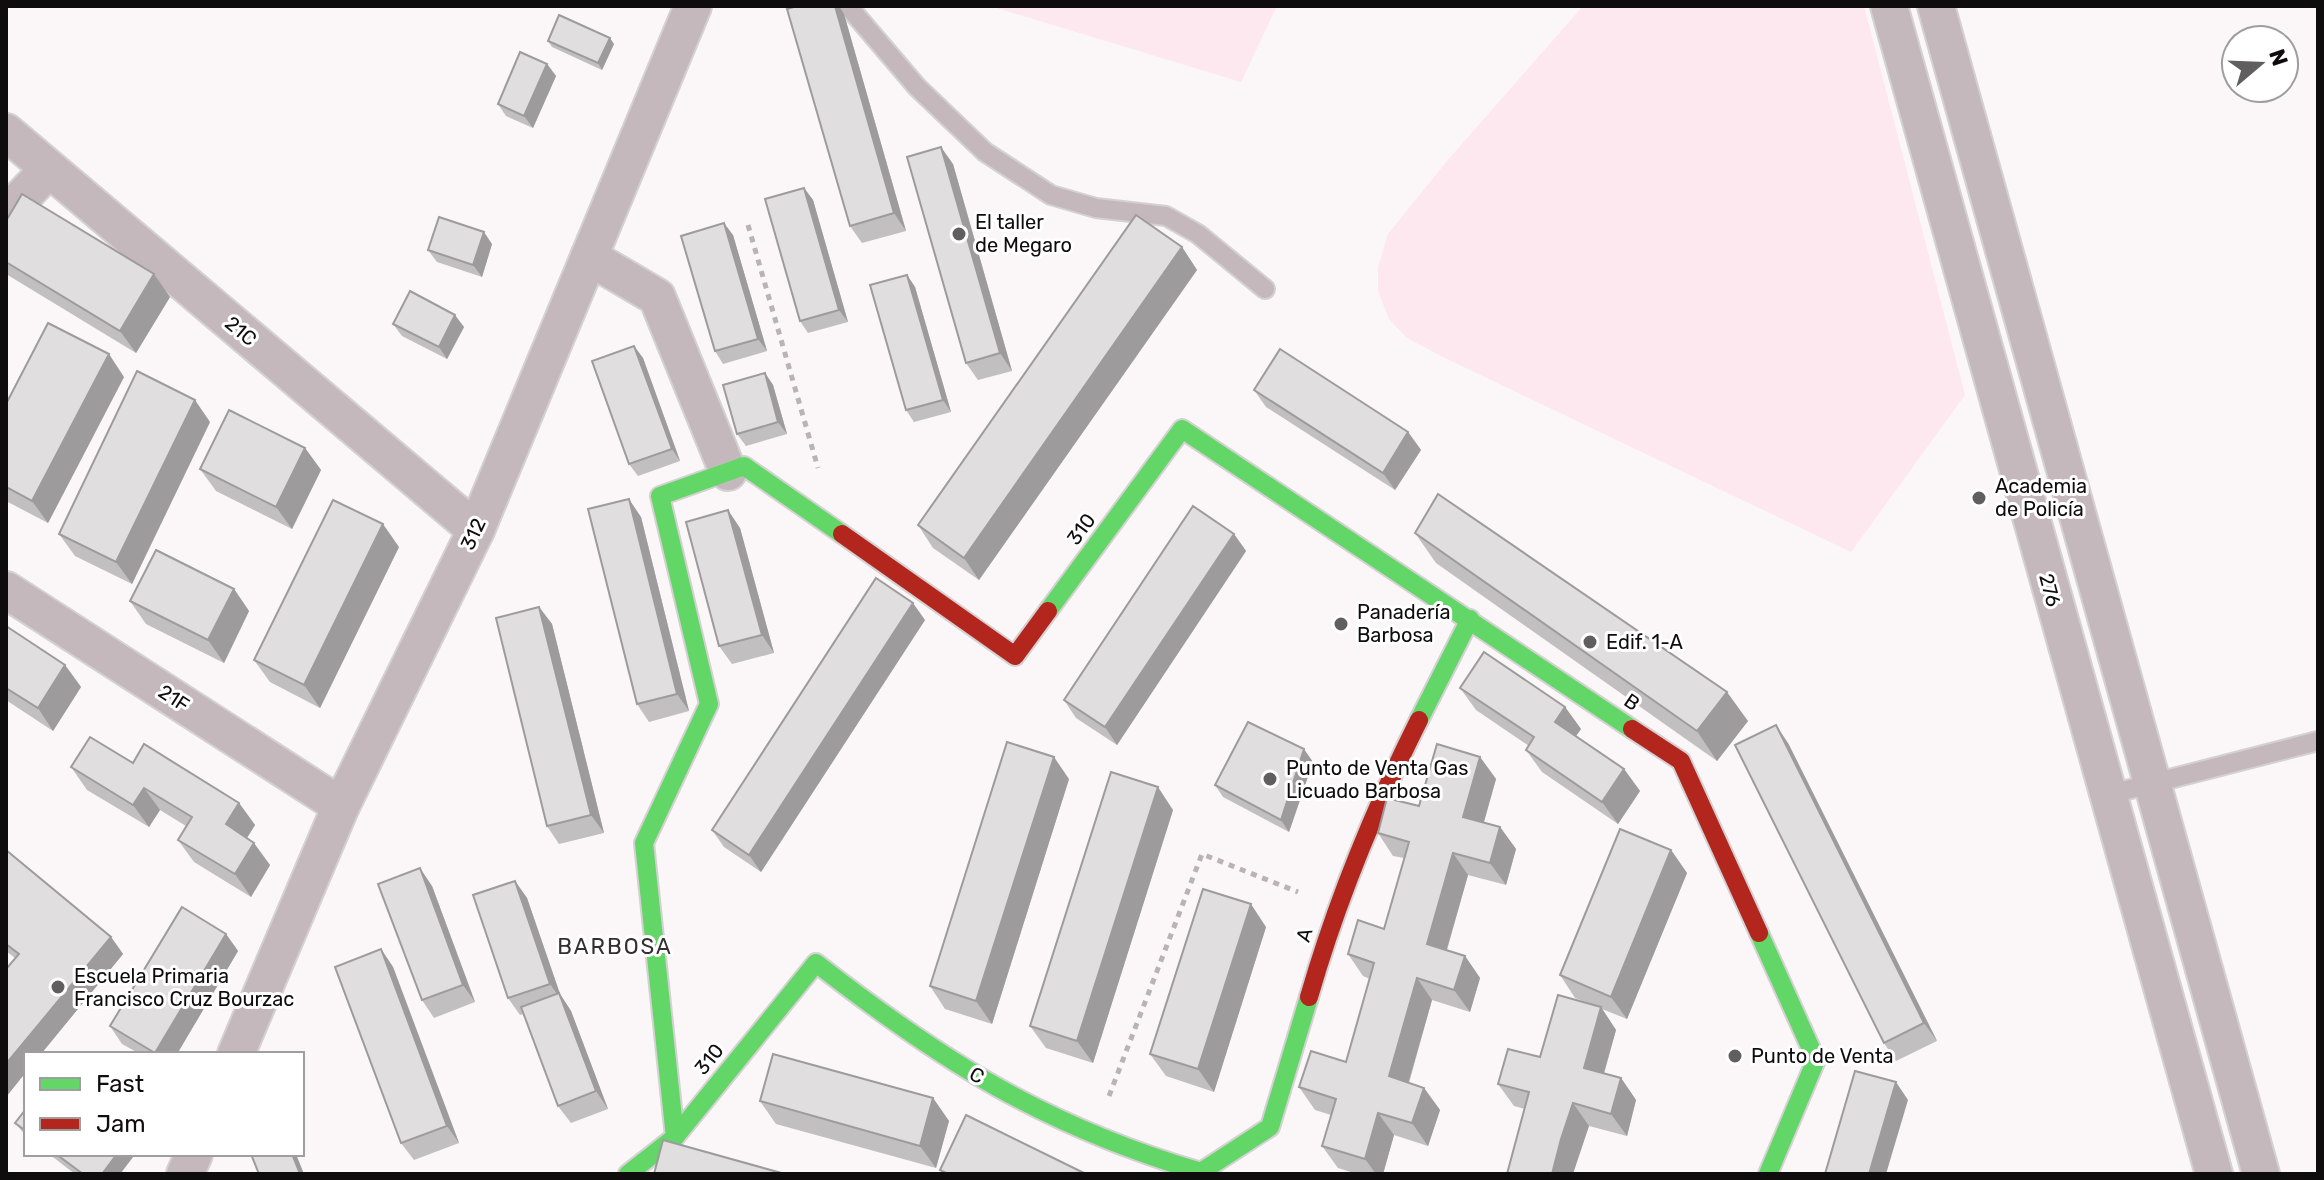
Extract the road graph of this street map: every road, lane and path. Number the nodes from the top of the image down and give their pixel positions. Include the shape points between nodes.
1 (693, 6) edge
2 (848, 6) edge
3 (1889, 6) edge
4 (1936, 6) edge
5 (6, 132) edge
6 (49, 169) junction
7 (6, 214) edge
8 (748, 225) dead end
9 (589, 257) junction
10 (1265, 289) dead end
11 (1182, 429) joint
12 (818, 469) dead end
13 (728, 472) junction
14 (476, 530) junction
15 (6, 590) edge
16 (1470, 619) junction
17 (2318, 741) edge
18 (2153, 785) junction
19 (2107, 795) junction
20 (341, 806) junction
21 (1335, 907) junction
22 (816, 963) joint
23 (237, 1052) edge
24 (1094, 1135) junction
25 (675, 1137) junction
26 (1134, 1162) edge
27 (628, 1174) edge
28 (1768, 1174) edge
29 (2214, 1174) edge
30 (2261, 1174) edge

1 - 9 street, 312
2 - 10 lane via 917,87 985,152 1051,195 1096,208 1166,216 1198,234
3 - 19 street, 276
4 - 18 street
5 - 6 street, 21C
6 - 7 street
6 - 14 street, 21C
8 - 12 path
9 - 13 street via 657,297
9 - 14 street, 312
11 - 13 street, 310 via 1015,656 744,466
11 - 16 street, B
13 - 25 street via 660,496 709,704 644,843
14 - 20 street, 312
15 - 20 street, 21F
16 - 21 street, A via 1387,783
16 - 28 street, B via 1681,761 1816,1060
17 - 18 lane
18 - 19 lane
18 - 30 street
19 - 29 street, 276
20 - 23 street, 312
21 - 24 path via 1202,854
21 - 26 street, A via 1270,1127 1201,1172
22 - 24 street, C via 925,1045
22 - 25 street, 310
24 - 26 street, C
25 - 27 street, 310

